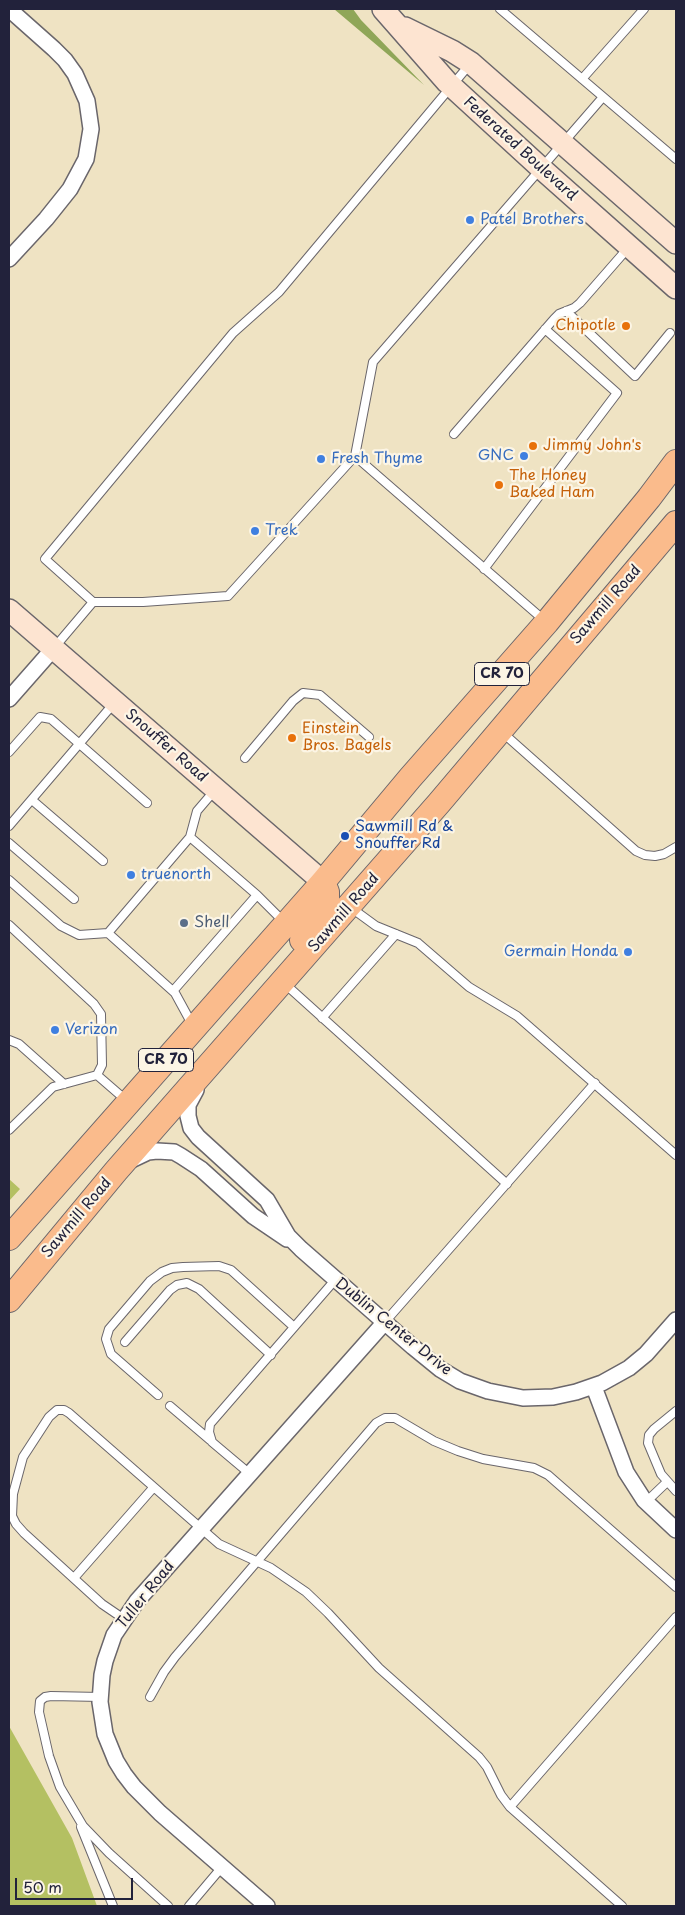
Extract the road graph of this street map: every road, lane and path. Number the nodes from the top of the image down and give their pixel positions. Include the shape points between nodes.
1 (9, 9) edge
2 (500, 9) edge
3 (644, 9) edge
4 (389, 15) edge
5 (471, 63) junction
6 (582, 79) junction
7 (452, 86) junction
8 (603, 96) junction
9 (564, 143) junction
10 (676, 159) edge
11 (542, 169) junction
12 (676, 243) edge
13 (630, 246) junction
14 (9, 260) edge
15 (676, 288) edge
16 (566, 311) junction
17 (546, 329) junction
18 (670, 333) dead end
19 (454, 434) dead end
20 (354, 456) junction
21 (676, 462) edge
22 (676, 523) edge
23 (484, 569) junction
24 (93, 602) junction
25 (9, 610) edge
26 (547, 622) junction
27 (54, 649) junction
28 (9, 700) edge
29 (115, 702) junction
30 (499, 730) junction
31 (369, 738) dead end
32 (80, 743) junction
33 (9, 752) edge
34 (245, 758) dead end
35 (216, 789) junction
36 (32, 800) junction
37 (147, 802) dead end
38 (9, 826) edge
39 (190, 837) junction
40 (9, 843) edge
41 (676, 847) edge
42 (103, 862) dead end
43 (9, 880) edge
44 (323, 882) junction
45 (257, 895) junction
46 (74, 899) dead end
47 (349, 906) junction
48 (286, 924) junction
49 (9, 925) edge
50 (108, 933) junction
51 (396, 934) junction
52 (283, 982) junction
53 (173, 991) junction
54 (252, 1017) junction
55 (322, 1018) junction
56 (194, 1028) junction
57 (9, 1040) edge
58 (215, 1059) junction
59 (97, 1075) junction
60 (595, 1083) junction
61 (64, 1084) junction
62 (128, 1102) junction
63 (9, 1130) edge
64 (675, 1151) edge
65 (116, 1171) junction
66 (507, 1184) junction
67 (9, 1238) edge
68 (301, 1249) junction
69 (183, 1267) junction
70 (335, 1280) junction
71 (184, 1283) junction
72 (9, 1300) edge
73 (676, 1320) edge
74 (384, 1323) junction
75 (294, 1327) junction
76 (125, 1342) dead end
77 (271, 1354) junction
78 (594, 1387) junction
79 (158, 1395) dead end
80 (170, 1406) dead end
81 (676, 1411) edge
82 (214, 1444) junction
83 (250, 1474) junction
84 (667, 1482) junction
85 (154, 1488) junction
86 (676, 1491) edge
87 (646, 1502) junction
88 (201, 1529) junction
89 (676, 1530) edge
90 (256, 1561) junction
91 (74, 1578) junction
92 (676, 1587) edge
93 (676, 1617) edge
94 (124, 1619) junction
95 (100, 1697) junction
96 (150, 1697) dead end
97 (510, 1807) junction
98 (74, 1811) junction
99 (222, 1867) junction
100 (113, 1906) edge
101 (168, 1906) edge
102 (190, 1906) edge
103 (267, 1906) edge
104 (622, 1906) edge

1 - 14 street via 65,60 75,74 87,101 91,129 86,159 77,177 51,213
2 - 6 lane
3 - 6 lane
4 - 5 main road, Federated Boulevard via 406,29
4 - 7 main road, Federated Boulevard
5 - 7 lane
5 - 9 main road, Federated Boulevard
6 - 8 lane
7 - 11 main road, Federated Boulevard
7 - 24 lane via 279,292 233,333 44,559
8 - 9 lane
8 - 10 lane
9 - 11 lane
9 - 12 main road, Federated Boulevard
11 - 13 main road, Federated Boulevard
11 - 20 lane via 373,362
13 - 15 main road, Federated Boulevard
13 - 16 lane via 580,303
16 - 17 lane
16 - 18 lane via 635,376
17 - 19 lane
17 - 23 lane via 617,392
20 - 23 lane
20 - 24 lane via 228,596
21 - 26 main road, CR 70
22 - 30 main road, Sawmill Road / CR 70
23 - 26 lane
24 - 27 lane
25 - 27 main road, Snouffer Road
26 - 44 main road, CR 70
27 - 28 street
27 - 29 main road, Snouffer Road
29 - 32 lane
29 - 35 main road, Snouffer Road
30 - 41 lane via 636,850 655,856
30 - 47 main road, Sawmill Road / CR 70
31 - 34 lane via 320,695 303,693
32 - 33 lane via 51,719 40,716
32 - 36 lane
32 - 37 lane
35 - 39 lane via 197,811
35 - 44 main road, Snouffer Road
36 - 38 lane
36 - 42 lane
39 - 45 lane
39 - 50 lane
40 - 46 lane
43 - 50 lane via 67,929 79,935
44 - 48 main road, CR 70
44 - 54 main road via 327,892 320,915
45 - 48 lane
45 - 53 lane
47 - 51 lane via 376,926
47 - 52 main road, Sawmill Road / CR 70
48 - 56 main road, CR 70
49 - 59 lane via 101,1014 102,1065
50 - 53 lane
51 - 55 lane
51 - 60 lane via 418,943 469,987 517,1016
52 - 54 main road, Sawmill Road / CR 70
52 - 55 lane
53 - 56 lane
54 - 58 main road, Sawmill Road / CR 70
55 - 66 lane
56 - 62 main road, CR 70
57 - 61 lane
58 - 65 main road, Sawmill Road / CR 70
58 - 68 street, Dublin Center Drive via 188,1105 191,1128 266,1200 288,1236
59 - 61 lane
59 - 62 lane
60 - 64 lane
60 - 66 lane
61 - 63 lane via 53,1087
62 - 67 main road, CR 70
65 - 68 street, Dublin Center Drive via 148,1152 174,1152 190,1161 253,1216
65 - 72 main road, Sawmill Road / CR 70
66 - 74 lane
68 - 70 street, Dublin Center Drive
69 - 71 lane
69 - 75 lane via 219,1266 231,1270
69 - 79 lane via 162,1272 150,1281 106,1335 111,1354
70 - 74 street, Dublin Center Drive
70 - 75 lane
71 - 76 lane via 174,1286
71 - 77 lane via 199,1289
73 - 78 street, Dublin Center Drive via 638,1361
74 - 78 street, Dublin Center Drive via 440,1369 460,1381 488,1391 533,1398 560,1396
74 - 83 street, Tuller Road
75 - 77 lane
77 - 82 lane via 210,1424 210,1437
78 - 87 street via 626,1472
80 - 82 lane
81 - 84 lane via 657,1426 648,1440
82 - 83 lane
83 - 88 street, Tuller Road
84 - 86 lane
84 - 87 lane
85 - 88 lane
85 - 91 lane
85 - 91 lane via 66,1411 52,1413 23,1458 13,1494 12,1516 24,1533
87 - 89 street
88 - 90 lane via 225,1547
88 - 94 street, Tuller Road
90 - 92 lane via 376,1423 390,1417 458,1452 544,1472
90 - 96 lane via 175,1657
90 - 97 lane via 277,1571 306,1592 379,1668 479,1757
91 - 94 lane
93 - 97 lane
94 - 95 street, Tuller Road via 114,1635 105,1661
95 - 98 lane via 49,1696 39,1704 51,1762
95 - 99 street, Tuller Road via 110,1747 124,1774 145,1798
97 - 104 lane
98 - 100 lane
98 - 101 lane via 102,1846
99 - 102 lane
99 - 103 street, Tuller Road

